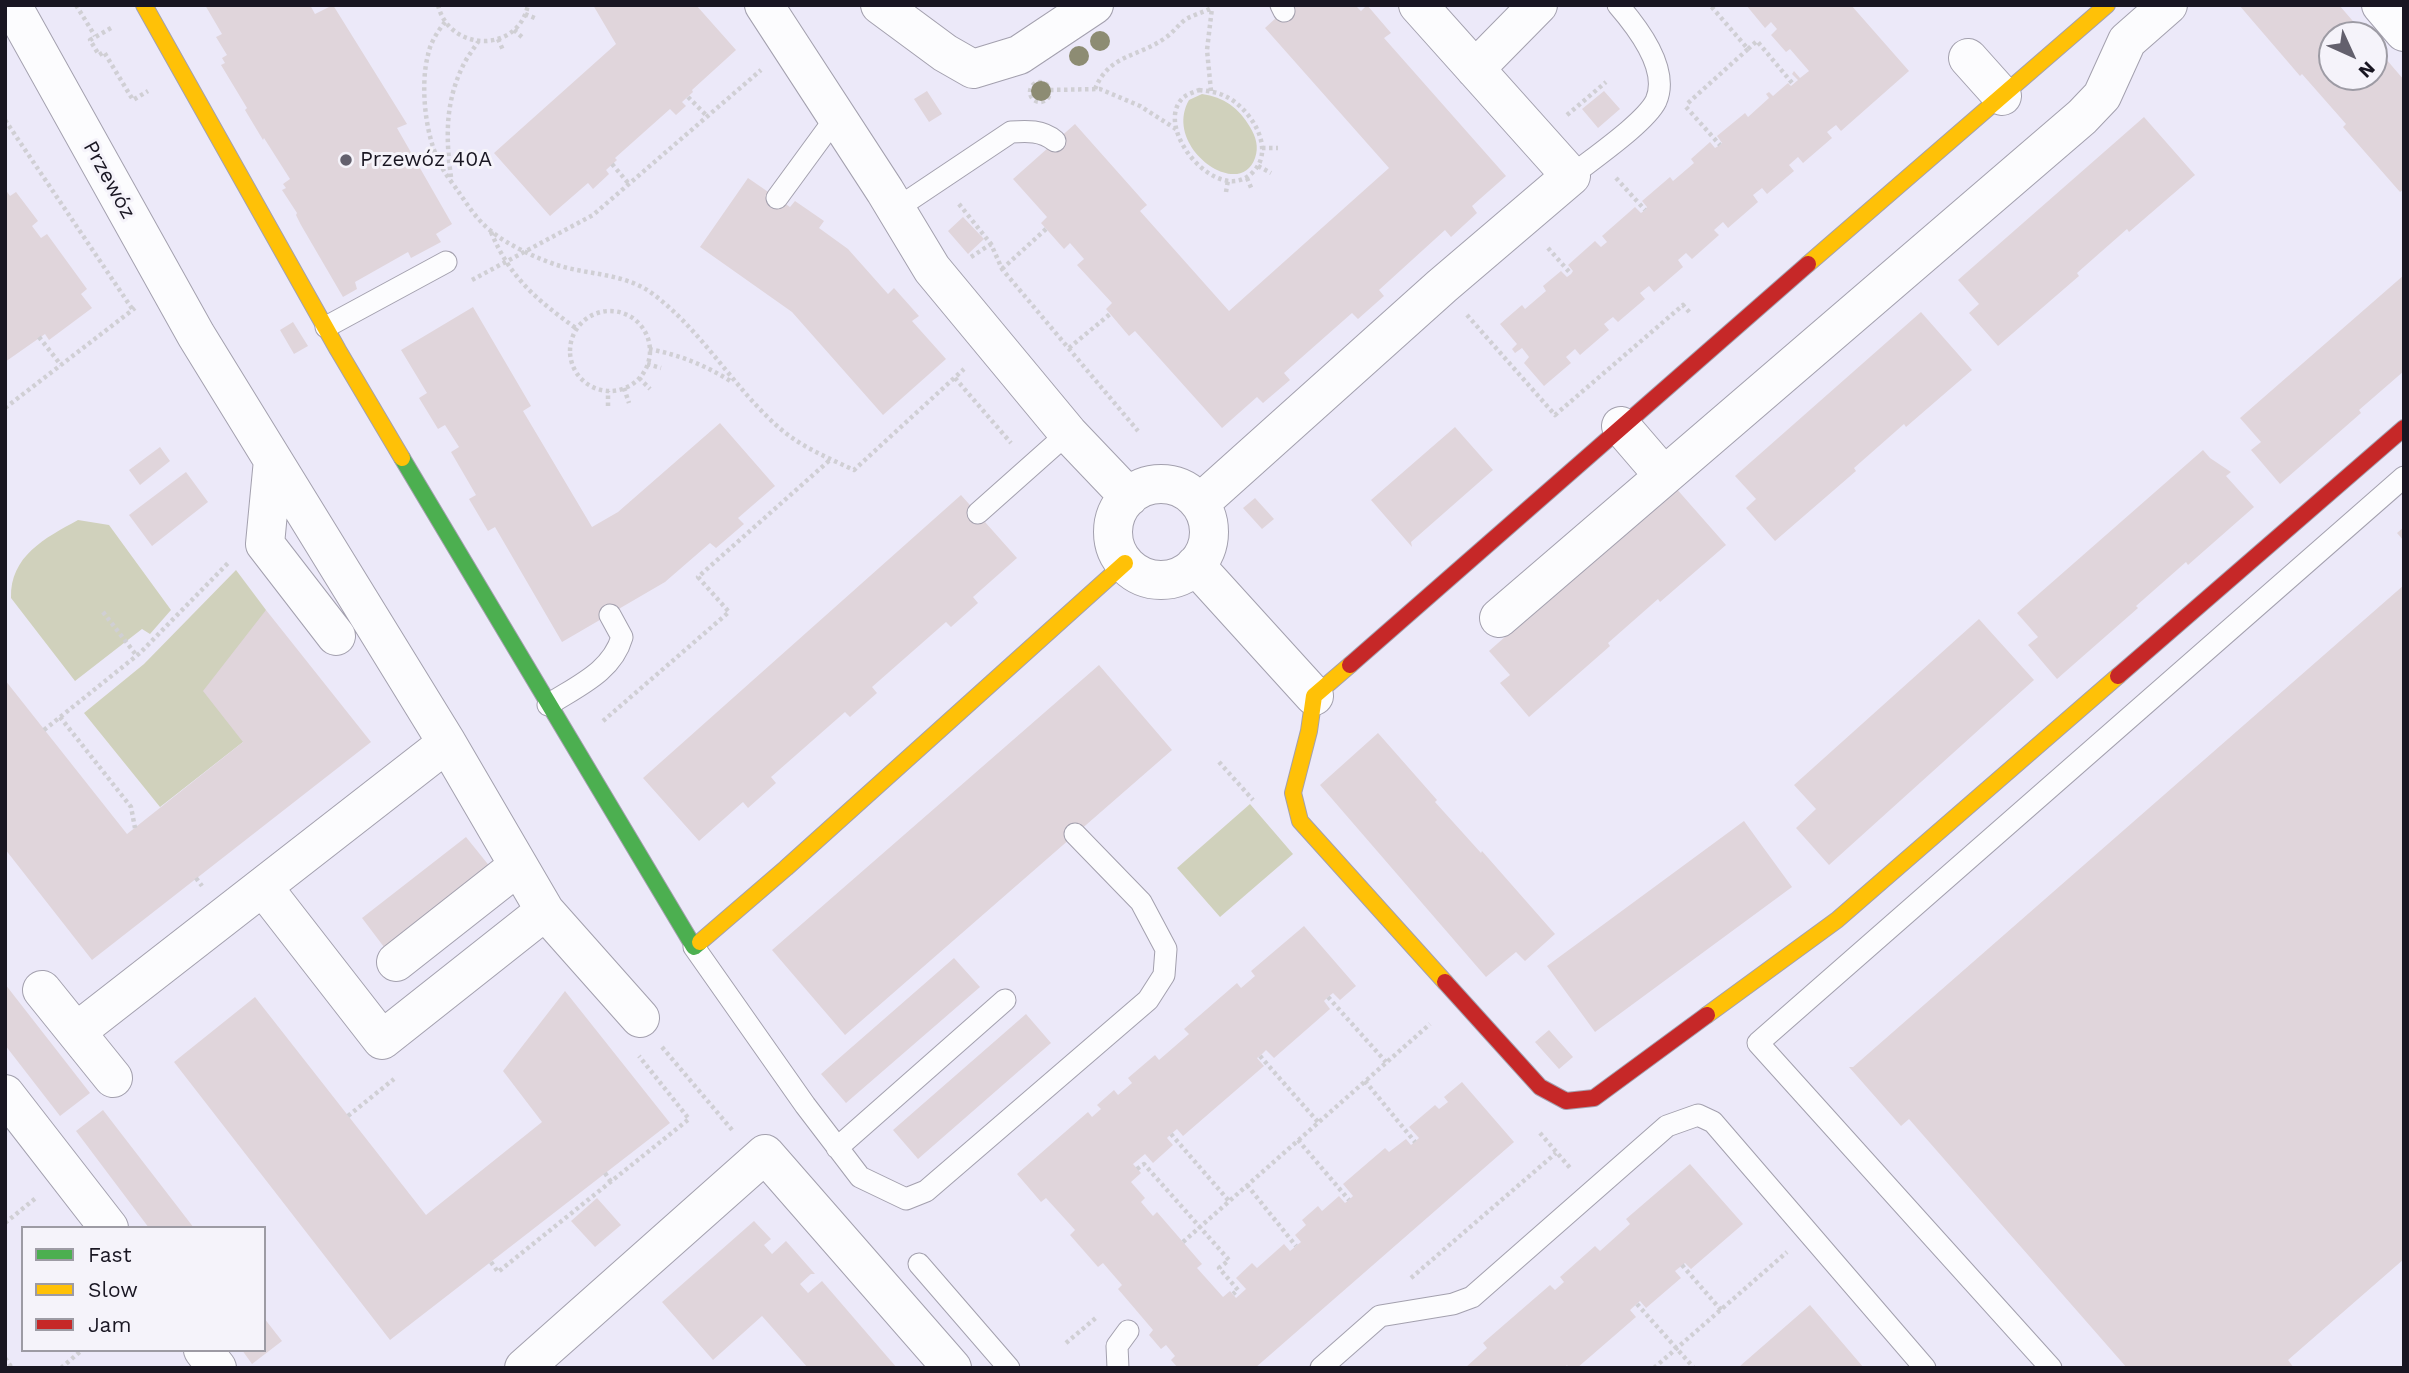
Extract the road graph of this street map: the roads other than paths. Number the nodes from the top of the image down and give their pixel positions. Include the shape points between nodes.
1 (12, 5) edge
2 (144, 5) edge
3 (764, 5) edge
4 (1094, 5) edge
5 (1419, 5) edge
6 (1538, 5) edge
7 (1618, 5) edge
8 (2107, 5) edge
9 (2168, 5) edge
10 (2381, 5) edge
11 (896, 9) edge
12 (2404, 32) edge
13 (1968, 58) dead end
14 (1475, 69) junction
15 (2002, 96) junction
16 (837, 116) junction
17 (1055, 141) dead end
18 (1572, 176) junction
19 (777, 198) dead end
20 (896, 209) junction
21 (446, 262) dead end
22 (326, 327) junction
23 (1620, 426) junction
24 (2404, 428) edge
25 (1068, 433) junction
26 (272, 460) junction
27 (1664, 476) junction
28 (2404, 477) edge
29 (1129, 497) junction
30 (1200, 503) junction
31 (978, 513) dead end
32 (1125, 563) junction
33 (1195, 565) junction
34 (610, 615) dead end
35 (1499, 618) dead end
36 (336, 636) dead end
37 (1314, 696) junction
38 (548, 705) junction
39 (447, 743) junction
40 (1075, 834) dead end
41 (518, 866) junction
42 (263, 887) junction
43 (545, 911) junction
44 (694, 947) junction
45 (396, 962) dead end
46 (42, 990) dead end
47 (1005, 1000) dead end
48 (76, 1032) junction
49 (643, 1035) road end
50 (113, 1078) dead end
51 (5, 1094) edge
52 (837, 1148) junction
53 (107, 1226) edge
54 (919, 1264) dead end
55 (1128, 1331) dead end
56 (205, 1352) edge
57 (217, 1368) edge
58 (524, 1368) edge
59 (952, 1368) edge
60 (1009, 1368) edge
61 (1118, 1368) edge
62 (1321, 1368) edge
63 (1924, 1368) edge
64 (2051, 1368) edge

1 - 26 street, Przewóz via 169,287
2 - 22 street
3 - 16 street
4 - 11 street via 1019,55 973,69 945,52
5 - 14 street
6 - 14 street
7 - 18 lane via 1652,53 1658,75 1656,100
8 - 15 street
9 - 27 street via 2127,41 2102,96 2082,117
10 - 12 street
13 - 15 street
14 - 18 street
15 - 23 street
16 - 19 lane
16 - 20 street
17 - 20 lane via 1031,130 1011,132
18 - 30 street
20 - 25 street via 932,268
21 - 22 lane
22 - 38 street
23 - 27 street
23 - 37 street
24 - 37 street via 1837,920 1594,1098 1566,1101 1540,1087 1300,821 1293,793
25 - 29 street
25 - 31 lane
26 - 36 street via 265,544
26 - 39 street, Przewóz
27 - 35 street
28 - 64 lane via 1758,1043
29 - 30 street via 1146,486 1166,484 1185,490
29 - 32 street via 1114,524 1115,545
30 - 33 street via 1208,521 1209,540
32 - 33 street via 1141,575 1160,579 1179,576
32 - 44 street
33 - 37 street
34 - 38 lane via 622,638 618,652 605,669
38 - 44 street
39 - 41 street, Przewóz
39 - 42 street
40 - 52 lane via 1141,902 1166,949 1164,975 1148,1000 926,1191 906,1199 859,1177
41 - 43 street, Przewóz
41 - 45 street
42 - 43 street via 382,1040
42 - 48 street
43 - 49 street, Przewóz
44 - 52 lane
46 - 48 street
47 - 52 lane
48 - 50 street
51 - 53 street
54 - 60 lane
55 - 61 lane via 1117,1346
56 - 57 street
58 - 59 street via 765,1154
62 - 63 lane via 1380,1316 1472,1297 1667,1126 1698,1115 1713,1122

